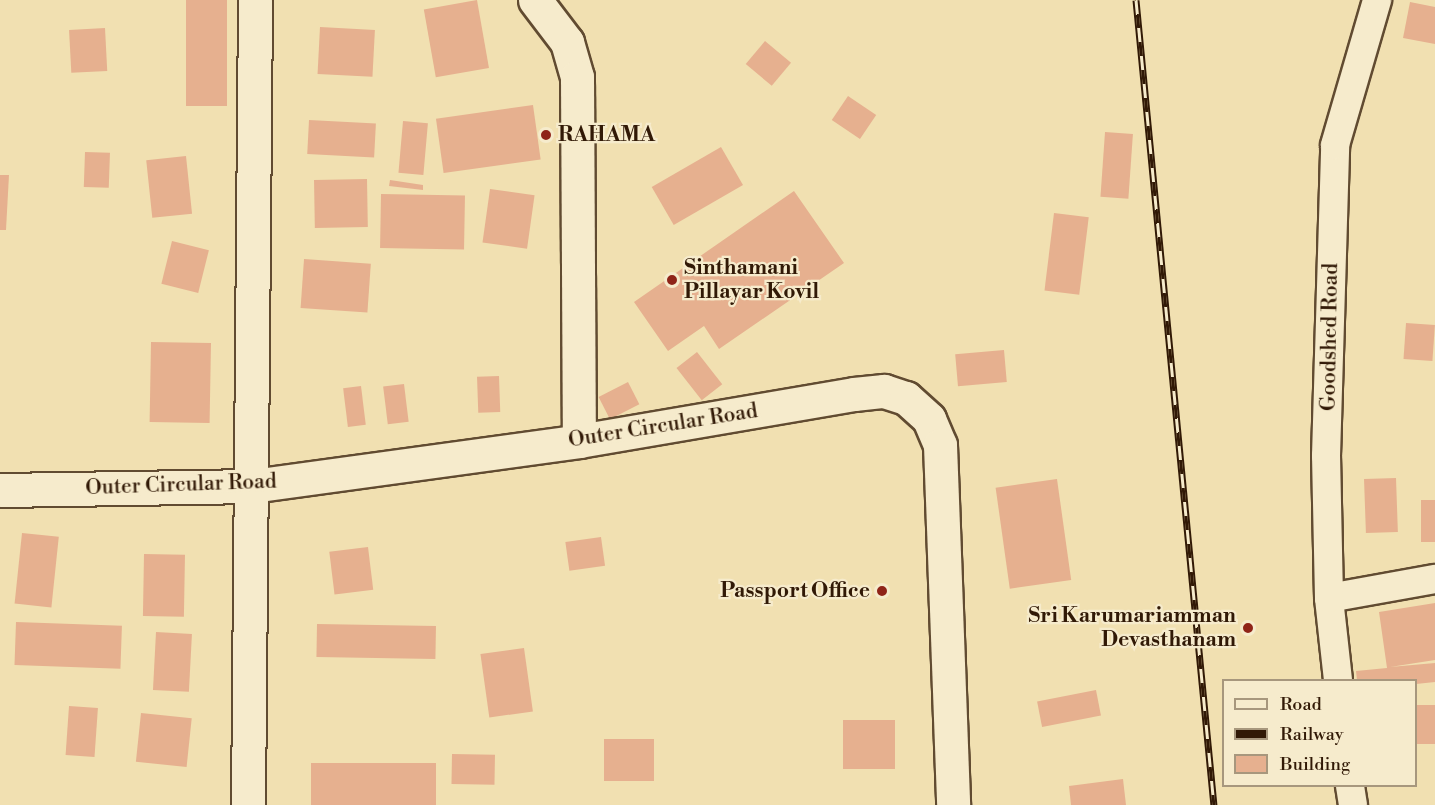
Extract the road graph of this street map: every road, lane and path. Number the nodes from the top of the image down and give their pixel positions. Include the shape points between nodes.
1 (255, 0) edge
2 (535, 0) edge
3 (1377, 0) edge
4 (579, 441) junction
5 (252, 486) junction
6 (0, 490) edge
7 (1435, 579) edge
8 (1329, 598) junction
9 (1338, 679) edge
10 (1350, 787) edge
11 (248, 805) edge
12 (953, 805) edge
13 (1353, 805) edge

1 - 5 street
2 - 4 street via 567,42 577,77
3 - 8 street, Goodshed Road via 1335,146 1326,456
4 - 5 street, Outer Circular Road
4 - 12 street, Outer Circular Road via 884,391 906,398 929,419 940,444
5 - 6 street, Outer Circular Road
5 - 11 street
7 - 8 street
8 - 9 street, Goodshed Road
10 - 13 street

